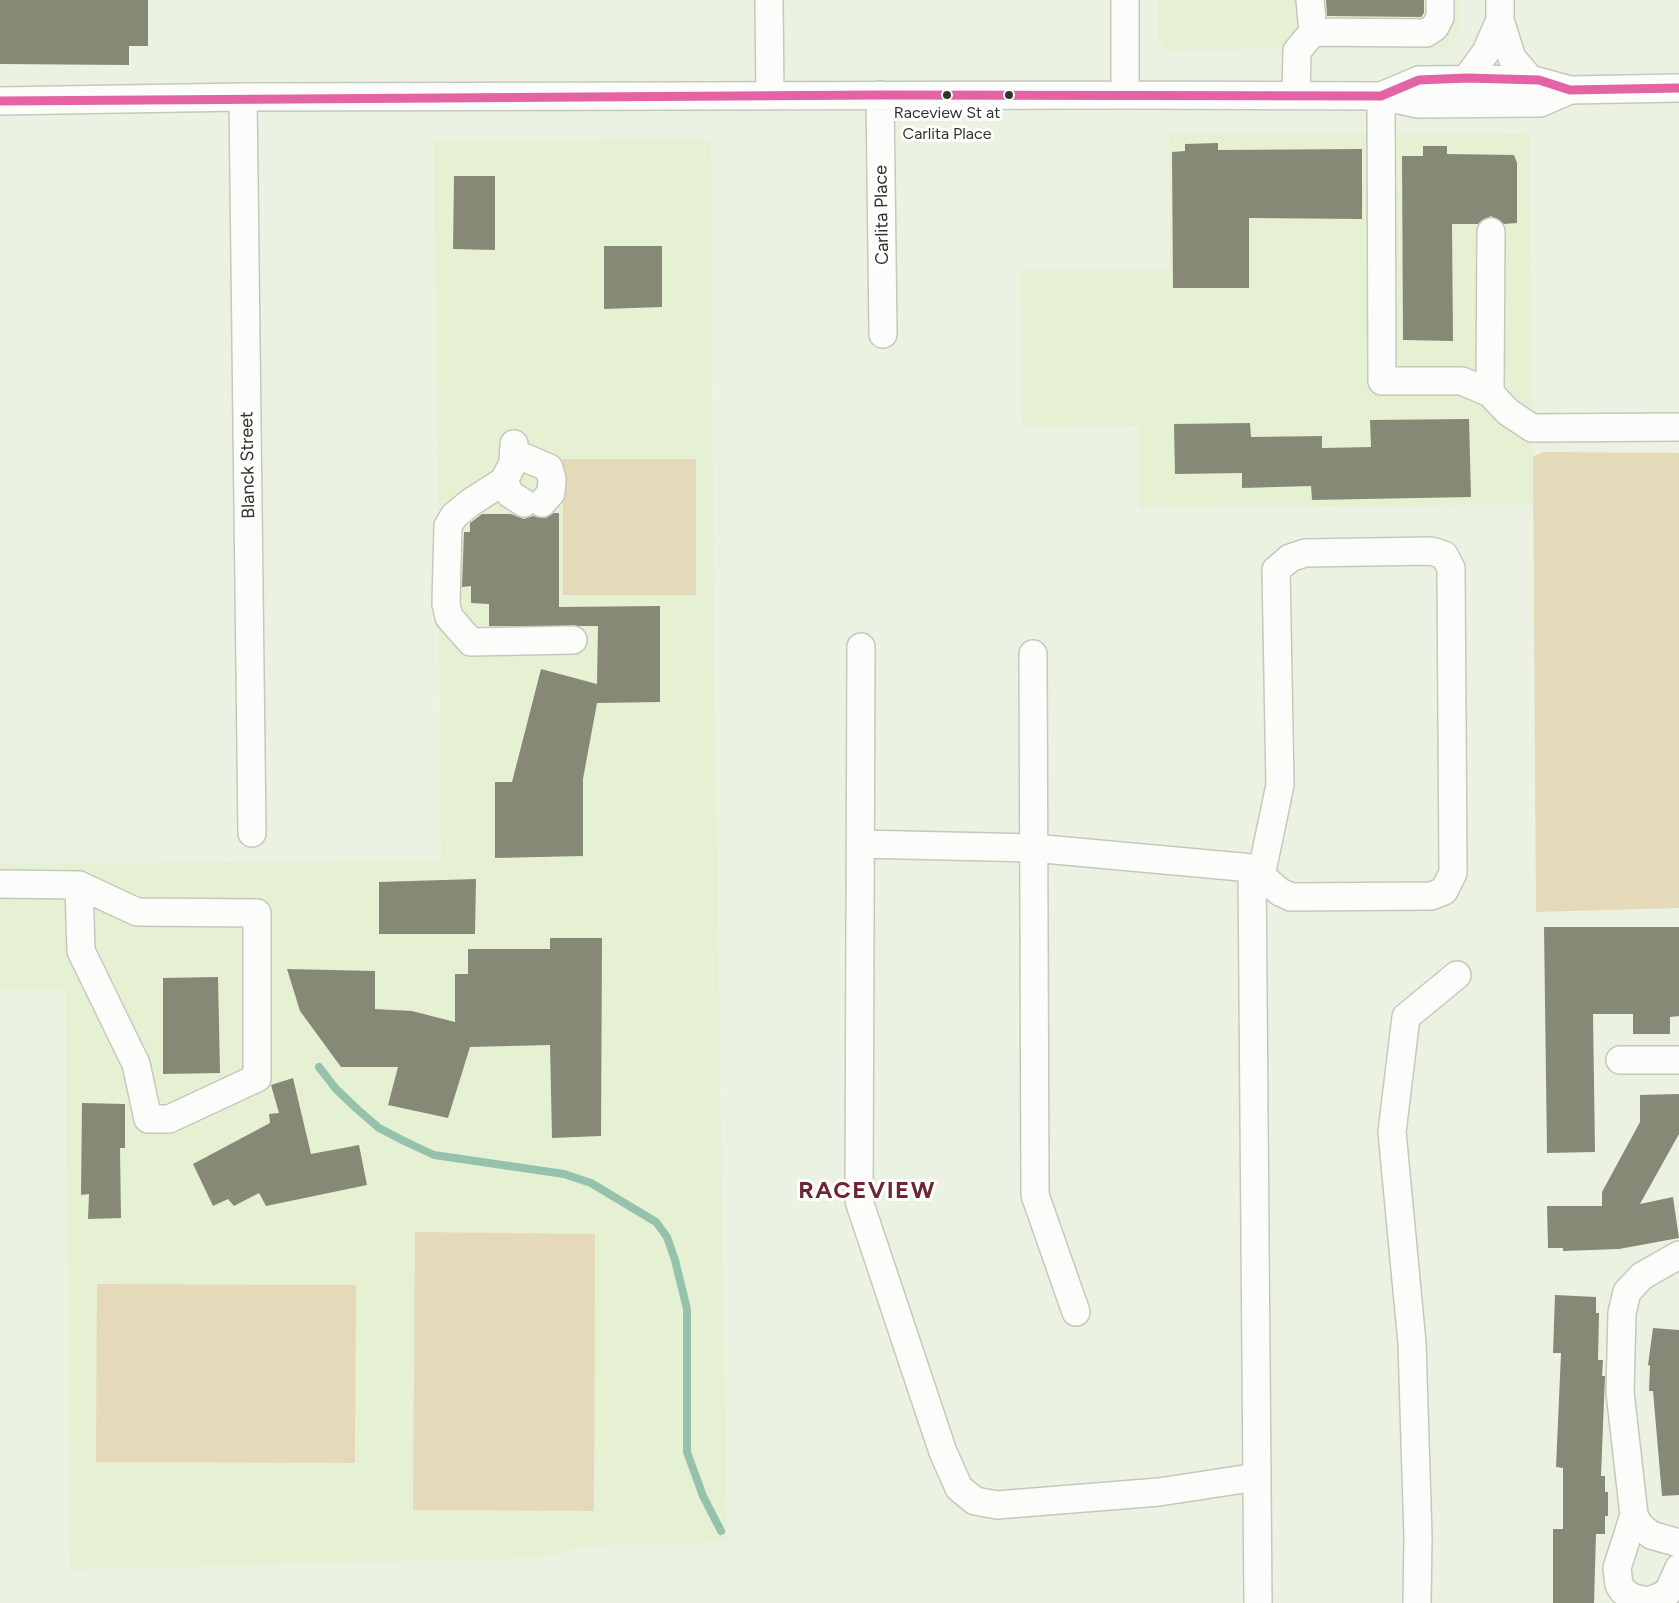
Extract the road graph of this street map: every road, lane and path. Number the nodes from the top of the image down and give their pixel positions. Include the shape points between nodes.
1 (769, 0) edge
2 (1125, 0) edge
3 (1310, 0) edge
4 (1440, 0) edge
5 (1500, 10) edge
6 (1313, 32) junction
7 (1467, 78) junction
8 (1530, 79) junction
9 (1679, 88) edge
10 (1570, 90) junction
11 (880, 95) junction
12 (1125, 95) junction
13 (770, 96) junction
14 (1296, 96) junction
15 (1381, 96) junction
16 (243, 97) junction
17 (0, 101) edge
18 (1491, 232) dead end
19 (883, 334) dead end
20 (1490, 393) junction
21 (1679, 427) edge
22 (504, 481) junction
23 (573, 640) dead end
24 (861, 646) dead end
25 (1033, 654) dead end
26 (252, 833) dead end
27 (862, 844) junction
28 (1034, 848) junction
29 (1257, 872) junction
30 (0, 884) edge
31 (79, 885) junction
32 (1457, 975) dead end
33 (1620, 1060) dead end
34 (1679, 1060) edge
35 (1679, 1255) edge
36 (1076, 1312) dead end
37 (1257, 1477) junction
38 (1634, 1515) junction
39 (1679, 1543) edge
40 (1679, 1568) edge
41 (1258, 1603) edge
42 (1417, 1603) edge

1 - 13 street
2 - 12 street
3 - 6 street
4 - 6 street via 1440,17 1426,33
5 - 7 street via 1486,52
5 - 8 street via 1512,58
6 - 14 street via 1297,51
7 - 8 street
7 - 15 street via 1419,80
8 - 10 street
9 - 10 street
10 - 15 street via 1540,103 1418,104
11 - 12 street
11 - 13 street
11 - 19 street, Carlita Place
12 - 14 street
13 - 16 street
14 - 15 street
15 - 20 street via 1382,381 1462,381
16 - 17 street
16 - 26 street, Blanck Street
18 - 20 street
20 - 21 street via 1508,412 1532,428
22 - 22 street via 514,449 549,468 551,493 533,503 510,494
22 - 23 street via 471,502 448,526 449,617 471,642
24 - 27 street
25 - 28 street
27 - 28 street
27 - 37 street via 859,1201 943,1452 959,1488 975,1501 998,1505 1159,1492
28 - 29 street
28 - 36 street via 1035,1195
29 - 29 street via 1280,785 1276,570 1290,558 1305,553 1431,551 1444,555 1450,568 1453,873 1444,891 1431,896 1291,897
29 - 37 street
30 - 31 street
31 - 31 street via 137,912 257,913 257,1078 169,1119 148,1119 136,1064 81,951
32 - 42 street via 1406,1017 1392,1132 1412,1343
33 - 34 street
35 - 38 street via 1642,1276 1627,1292 1622,1313 1620,1392
37 - 41 street
38 - 39 street via 1651,1535
38 - 40 street via 1617,1568 1623,1591 1640,1599 1657,1598 1668,1592

